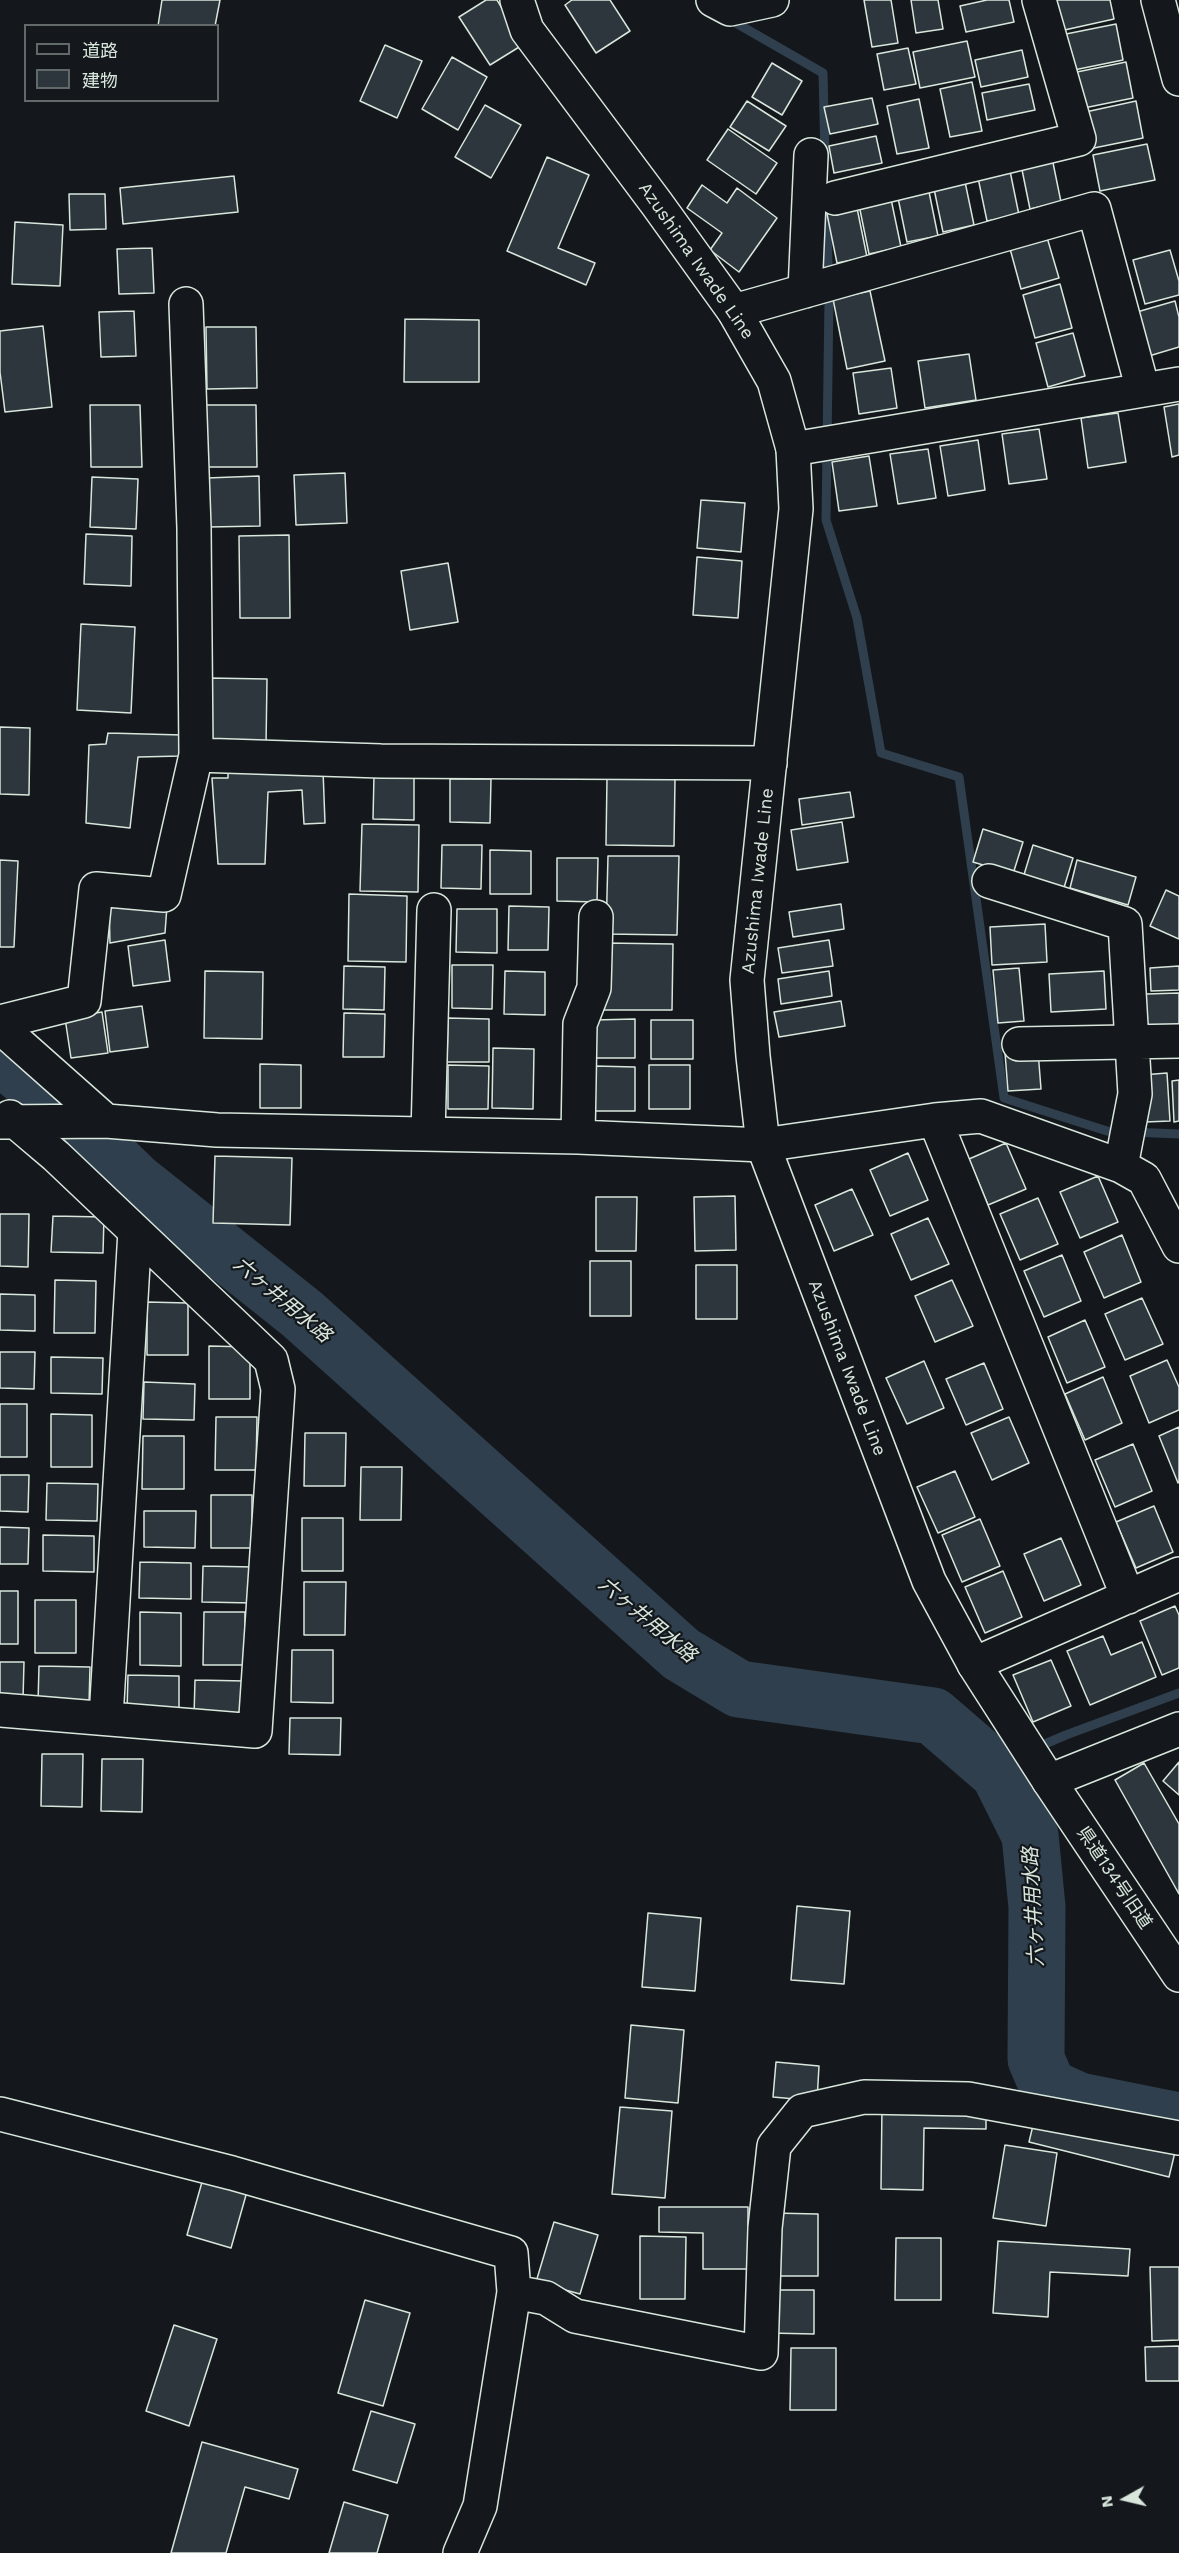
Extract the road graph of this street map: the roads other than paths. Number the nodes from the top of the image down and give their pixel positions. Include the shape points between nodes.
1 (517, 0) edge
2 (713, 0) edge
3 (772, 0) edge
4 (1039, 0) edge
5 (1158, 0) edge
6 (1179, 79) edge
7 (811, 155) dead end
8 (835, 198) dead end
9 (822, 286) junction
10 (186, 304) dead end
11 (734, 311) junction
12 (1179, 384) edge
13 (1143, 390) junction
14 (803, 447) junction
15 (196, 755) junction
16 (770, 763) junction
17 (989, 881) dead end
18 (434, 910) dead end
19 (596, 917) dead end
20 (0, 1022) edge
21 (0, 1028) edge
22 (1179, 1041) edge
23 (1132, 1042) junction
24 (1019, 1044) dead end
25 (6, 1118) edge
26 (935, 1120) junction
27 (106, 1121) junction
28 (428, 1134) junction
29 (578, 1137) junction
30 (1126, 1143) junction
31 (763, 1145) junction
32 (135, 1231) junction
33 (1179, 1246) edge
34 (1179, 1574) edge
35 (1128, 1597) junction
36 (974, 1664) junction
37 (0, 1710) edge
38 (106, 1718) junction
39 (1179, 1729) edge
40 (1049, 1781) junction
41 (1179, 1975) edge
42 (0, 2114) edge
43 (1179, 2138) edge
44 (514, 2292) junction
45 (460, 2553) edge

1 - 11 street, Azushima Iwade Line via 527,30
2 - 3 street via 730,9
4 - 8 street via 1079,139
5 - 6 street
7 - 9 street
9 - 11 street
9 - 13 street via 1094,209
10 - 15 street via 194,528
11 - 14 street, Azushima Iwade Line via 774,381
12 - 13 street
13 - 14 street
14 - 16 street, Azushima Iwade Line
15 - 16 street via 381,761
15 - 20 street via 164,895 96,889 84,1001
16 - 31 street, Azushima Iwade Line via 747,980
17 - 23 street via 1125,924
18 - 28 street
19 - 29 street via 594,988 580,1024
21 - 27 street
22 - 23 street
23 - 24 street
23 - 30 street via 1135,1094
25 - 27 street
25 - 32 street
26 - 30 street via 981,1116
26 - 31 street
26 - 35 street
27 - 28 street via 217,1130
28 - 29 street
29 - 31 street
30 - 33 street
31 - 36 street, Azushima Iwade Line via 929,1581
32 - 38 street
32 - 38 street via 271,1360 278,1389 255,1731
34 - 35 street
35 - 36 street
36 - 40 street, Azushima Iwade Line
37 - 38 street
39 - 40 street
40 - 41 street, 県道134号旧道
42 - 44 street via 232,2173 512,2253
43 - 44 street via 968,2099 864,2097 802,2111 774,2146 765,2228 761,2353 575,2316 546,2298
44 - 45 street via 480,2506

